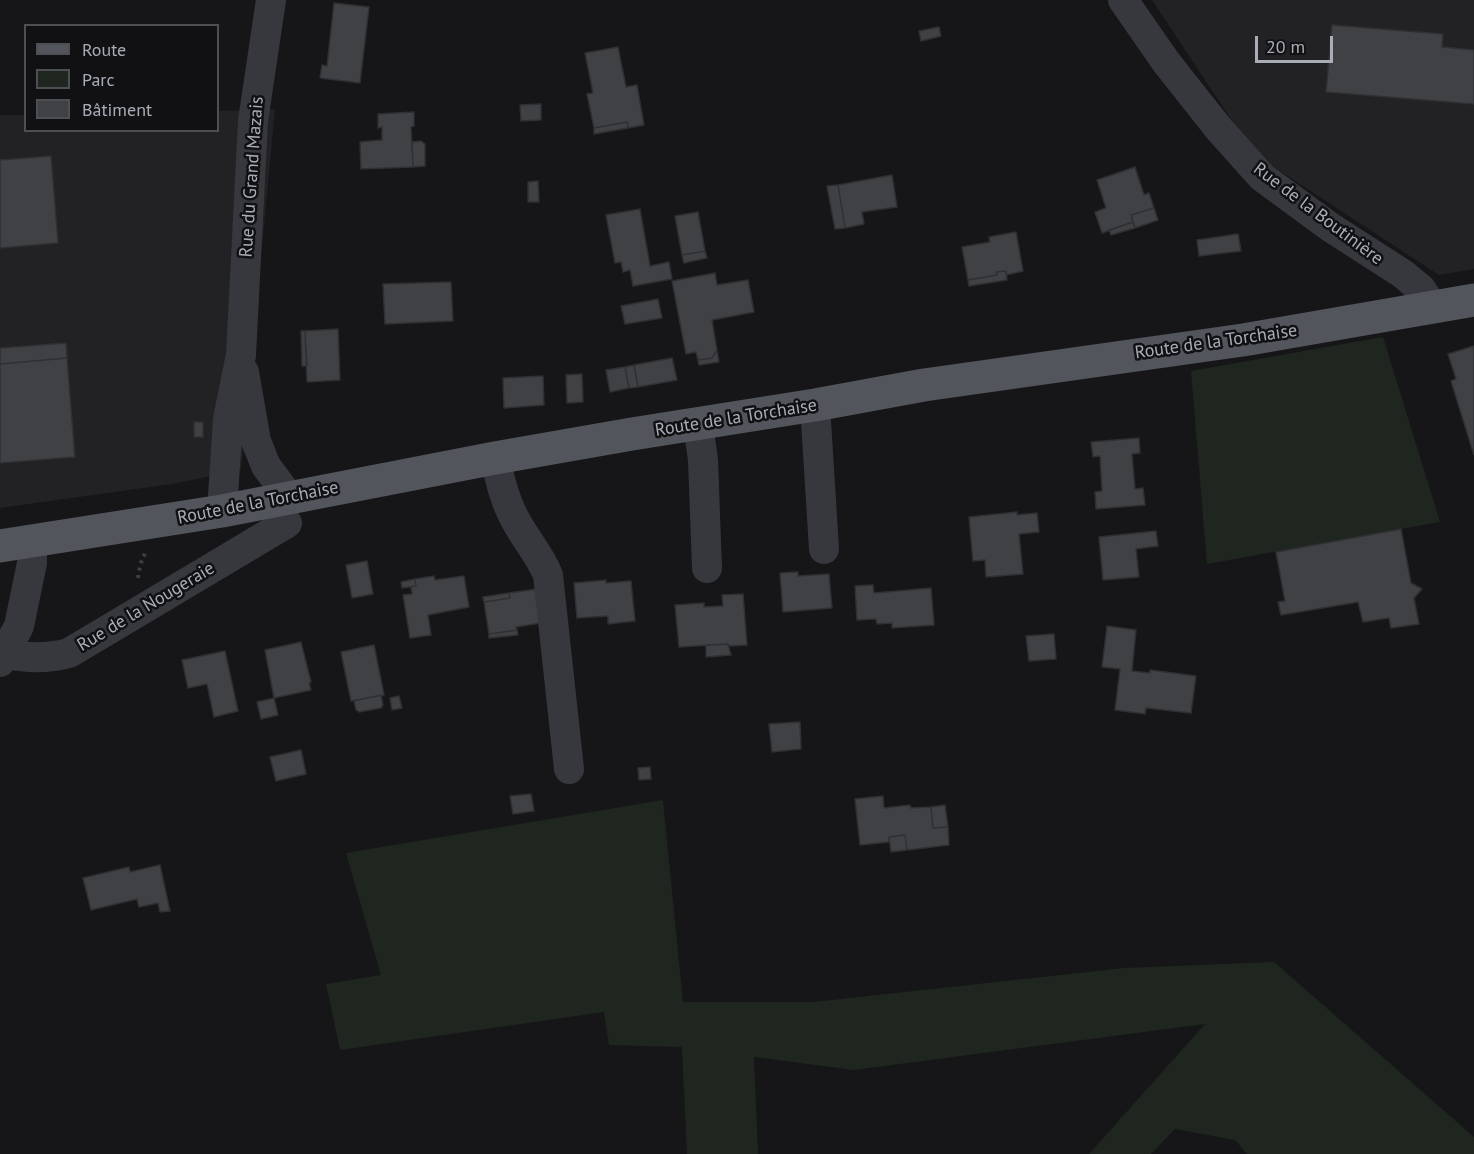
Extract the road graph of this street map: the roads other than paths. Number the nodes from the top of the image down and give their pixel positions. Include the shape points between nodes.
1 (271, 0) edge
2 (1123, 0) edge
3 (1474, 300) edge
4 (1433, 307) junction
5 (241, 355) junction
6 (814, 405) junction
7 (698, 424) junction
8 (495, 458) junction
9 (288, 510) junction
10 (222, 511) junction
11 (16, 544) edge
12 (824, 549) dead end
13 (707, 568) dead end
14 (2, 650) edge
15 (569, 769) dead end

1 - 5 street, Rue du Grand Mazais via 253,121
2 - 4 street, Rue de la Boutinière via 1166,62 1262,177 1403,274 1421,289
3 - 4 main road, Route de la Torchaise
4 - 6 main road, Route de la Torchaise
5 - 9 street, Rue du Grand Mazais via 256,441
5 - 10 street, Rue du Grand Mazais via 228,419
6 - 7 main road, Route de la Torchaise
6 - 12 street
7 - 8 main road, Route de la Torchaise
7 - 13 street
8 - 9 main road, Route de la Torchaise
8 - 15 street via 505,498 548,574
9 - 10 main road, Route de la Torchaise
9 - 14 street, Rue de la Nougeraie via 134,615 69,653 29,658
10 - 11 main road, Route de la Torchaise
11 - 14 street via 32,563 19,626

